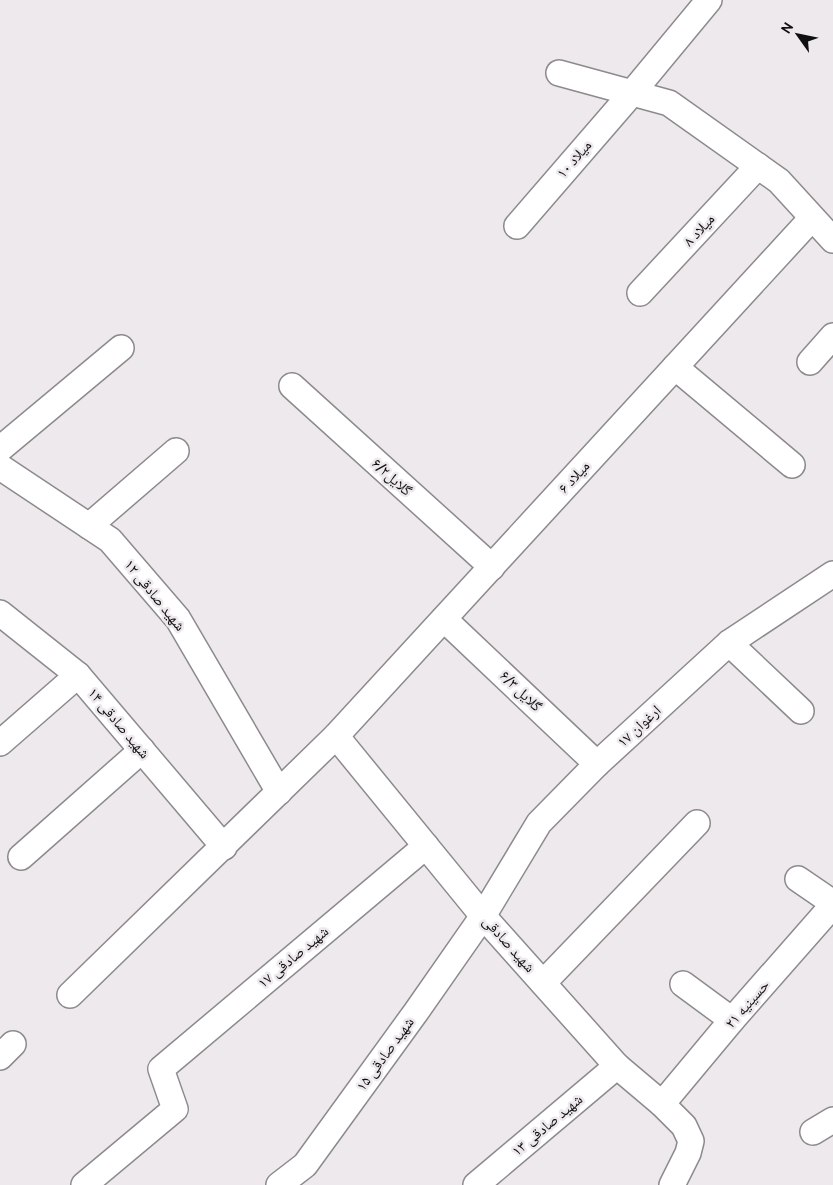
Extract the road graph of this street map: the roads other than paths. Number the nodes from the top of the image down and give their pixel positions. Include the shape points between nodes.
1 (709, 0) edge
2 (559, 73) dead end
3 (632, 93) junction
4 (758, 166) junction
5 (812, 218) junction
6 (517, 226) dead end
7 (833, 240) edge
8 (640, 293) dead end
9 (833, 336) edge
10 (120, 348) dead end
11 (810, 362) dead end
12 (675, 367) junction
13 (292, 386) dead end
14 (0, 449) edge
15 (176, 451) dead end
16 (792, 465) dead end
17 (0, 466) edge
18 (89, 526) junction
19 (492, 567) junction
20 (833, 574) edge
21 (0, 613) edge
22 (444, 619) junction
23 (729, 643) junction
24 (78, 675) junction
25 (801, 711) dead end
26 (336, 736) junction
27 (0, 743) edge
28 (142, 750) junction
29 (597, 764) junction
30 (279, 792) junction
31 (697, 823) dead end
32 (426, 846) junction
33 (224, 847) junction
34 (21, 857) dead end
35 (798, 879) dead end
36 (833, 904) edge
37 (483, 916) junction
38 (543, 983) junction
39 (683, 984) dead end
40 (70, 995) dead end
41 (732, 1020) junction
42 (617, 1066) junction
43 (662, 1104) junction
44 (84, 1185) edge
45 (279, 1185) edge
46 (476, 1185) edge
47 (672, 1185) edge

1 - 3 street, میلاد ۱۰
2 - 3 street
3 - 4 street via 669,102
3 - 6 street, میلاد ۱۰
4 - 5 street via 779,181
4 - 8 street, میلاد ۸
5 - 7 street
5 - 12 street, میلاد ۶
9 - 11 street
10 - 14 street
12 - 16 street
12 - 19 street, میلاد ۶
13 - 19 street, گلایل۶/۲
15 - 18 street
17 - 18 street, شهید صادقی ۱۲
18 - 30 street, شهید صادقی ۱۲ via 110,540 178,619
19 - 22 street, میلاد ۶
20 - 23 street, ارغوان ۱۷
21 - 24 street, شهید صادقی ۱۴
22 - 26 street, میلاد ۶
22 - 29 street, گلایل ۶/۳
23 - 25 street
23 - 29 street, ارغوان ۱۷
24 - 27 street
24 - 28 street, شهید صادقی ۱۴
26 - 30 street, میلاد ۶
26 - 32 street, شهید صادقی
28 - 33 street, شهید صادقی ۱۴
28 - 34 street
29 - 37 street, ارغوان ۱۷ via 539,823
30 - 33 street, میلاد ۶
31 - 38 street
32 - 37 street, شهید صادقی
32 - 44 street, شهید صادقی ۱۷ via 161,1069 175,1109
33 - 40 street, میلاد ۶
35 - 36 street
36 - 41 street, حسینیه ۲۱
37 - 38 street, شهید صادقی
37 - 45 street, شهید صادقی ۱۵ via 304,1165
38 - 42 street, شهید صادقی
39 - 41 street
41 - 43 street, حسینیه ۲۱
42 - 43 street, شهید صادقی
42 - 46 street, شهید صادقی ۱۳
43 - 47 street, شهید صادقی via 684,1126 691,1141

